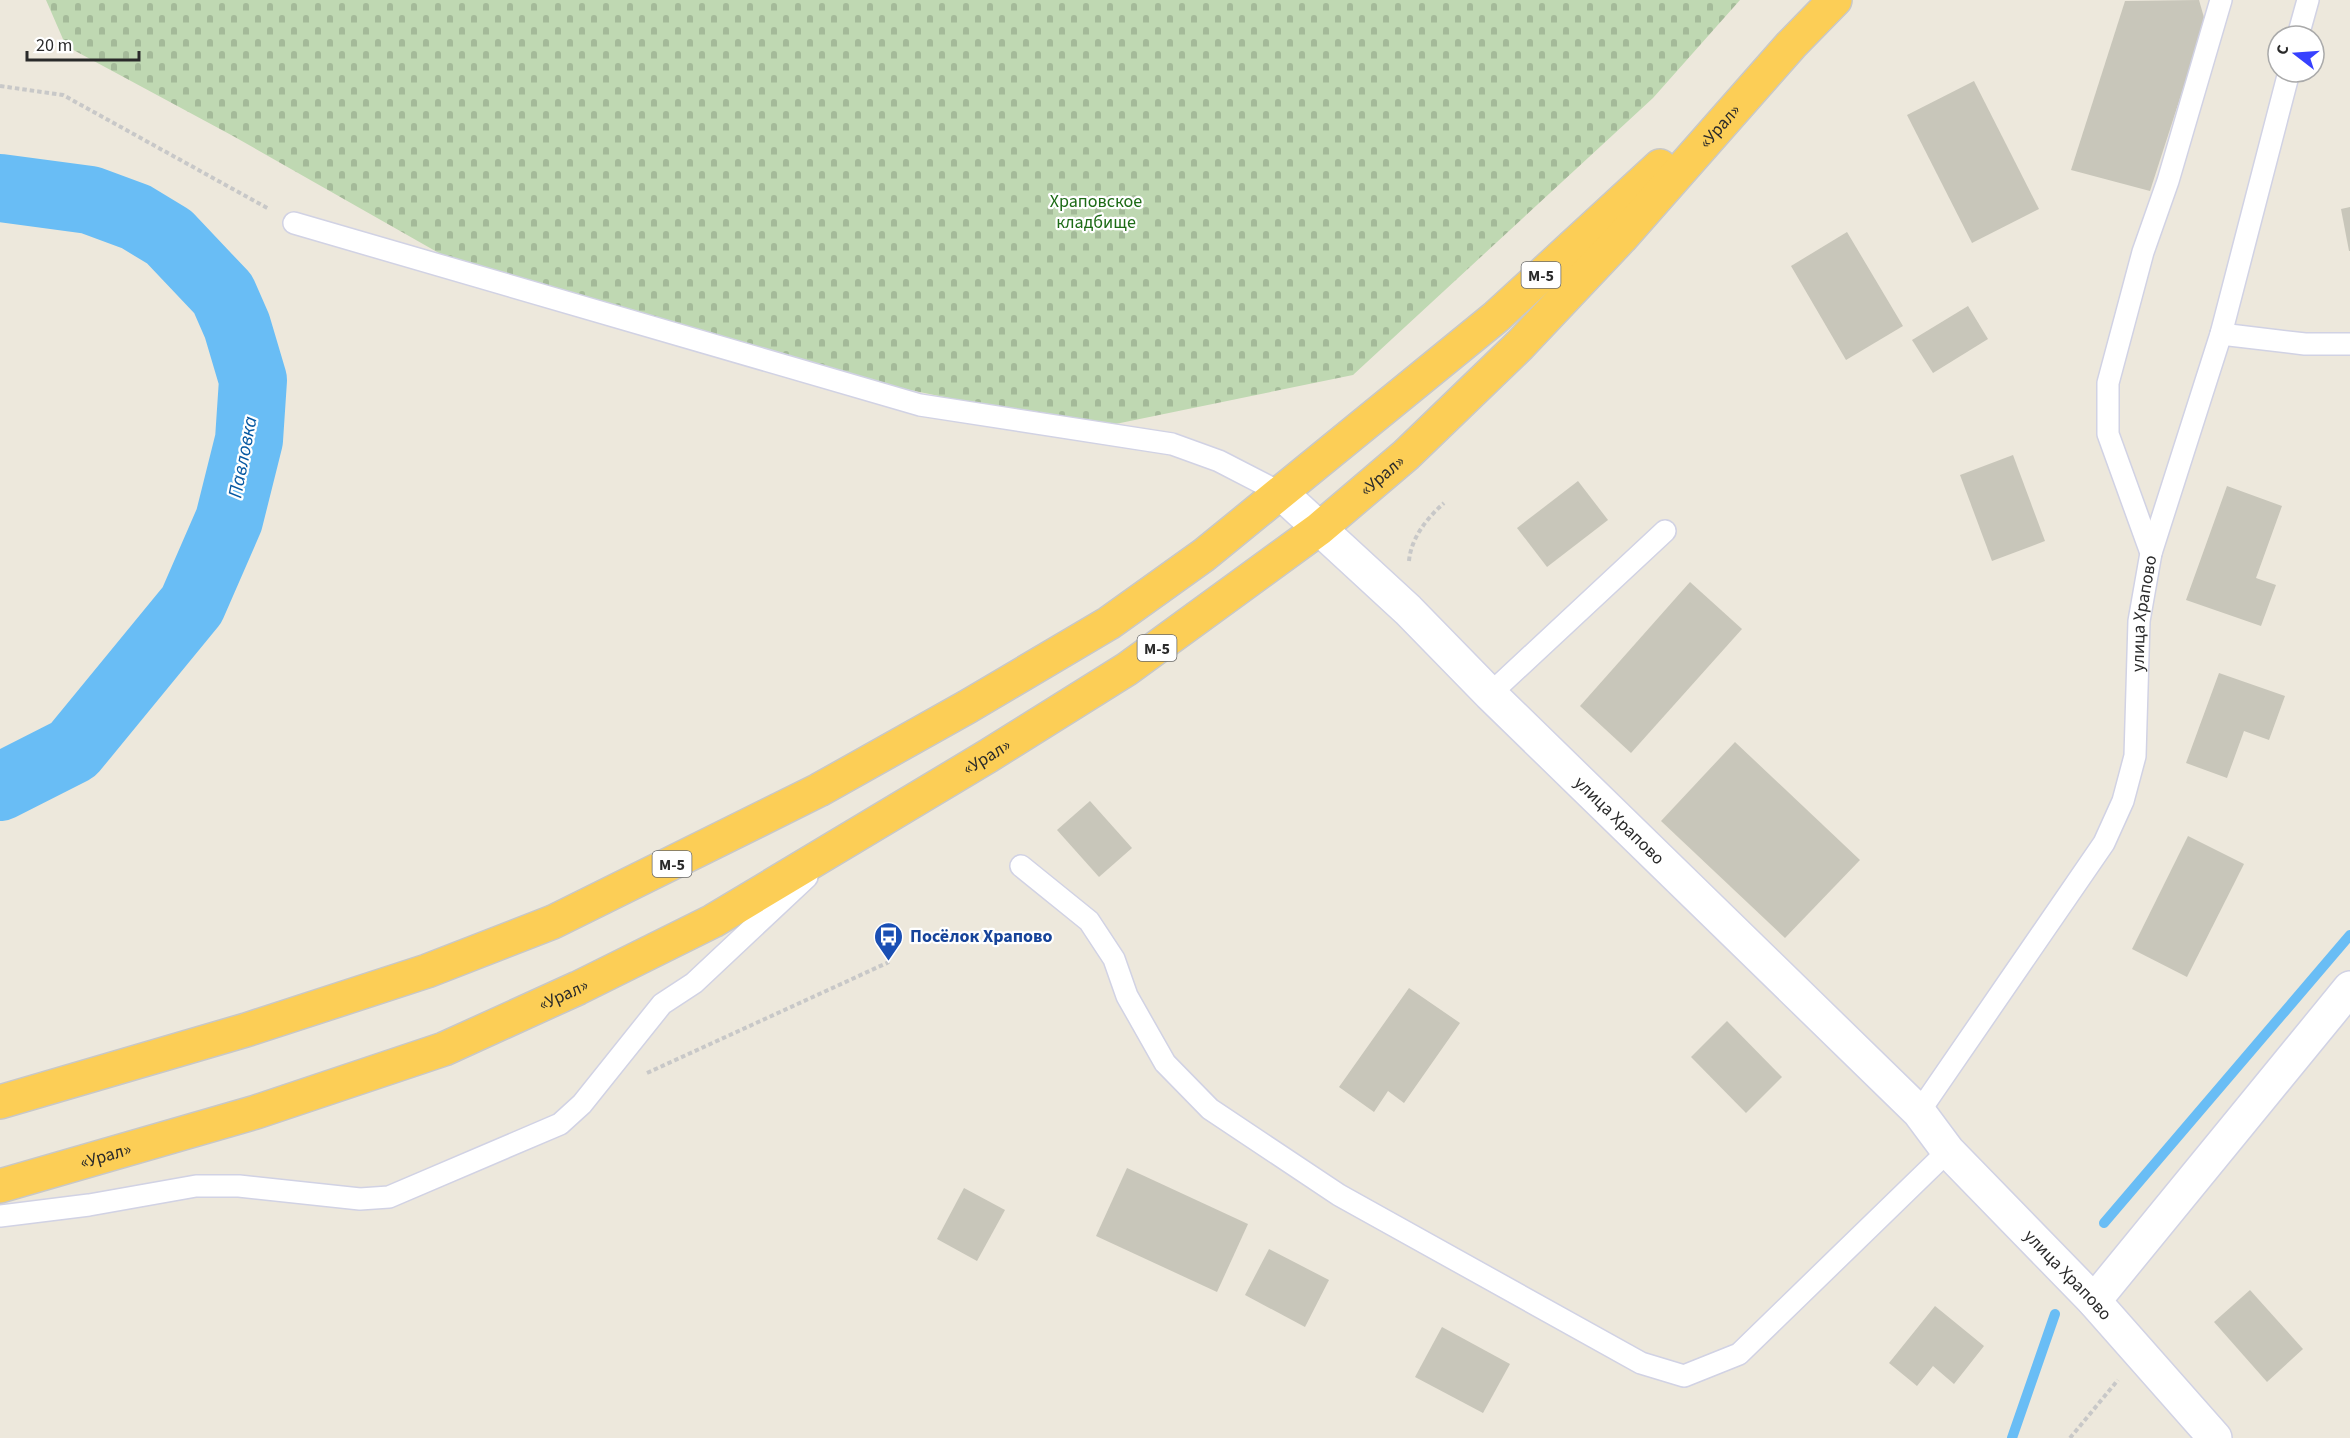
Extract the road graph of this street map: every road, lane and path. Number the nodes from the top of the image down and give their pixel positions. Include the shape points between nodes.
1 (1835, 0) edge
2 (2221, 0) edge
3 (2308, 0) edge
4 (2301, 24) edge
5 (1791, 45) junction
6 (2286, 84) edge
7 (0, 86) edge
8 (294, 223) joint
9 (2221, 334) junction
10 (2350, 344) edge
11 (1281, 493) junction
12 (1444, 503) dead end
13 (1319, 529) junction
14 (1665, 531) dead end
15 (2151, 553) junction
16 (1408, 572) dead end
17 (1490, 694) junction
18 (845, 842) junction
19 (1021, 866) dead end
20 (889, 962) dead end
21 (2350, 988) edge
22 (645, 1074) dead end
23 (0, 1102) edge
24 (1919, 1112) junction
25 (1947, 1151) junction
26 (0, 1186) edge
27 (0, 1216) edge
28 (2094, 1301) junction
29 (2139, 1354) junction
30 (2070, 1438) edge
31 (2215, 1438) edge

1 - 5 highway, «Урал» / М-5
2 - 15 lane via 2168,181 2140,261 2108,383 2108,434
3 - 4 lane
5 - 11 highway, «Урал» / М-5 via 1496,317
5 - 13 highway, «Урал» / М-5 via 1621,238 1520,345 1406,455
6 - 9 lane, улица Храпово
7 - 8 path via 63,94
8 - 11 lane via 920,405 1172,444 1219,461
9 - 10 lane via 2305,344
9 - 15 lane, улица Храпово
11 - 13 street, улица Храпово
11 - 23 highway, «Урал» / М-5 via 1204,555 1099,629 819,790 554,922 404,979
12 - 16 path via 1430,516 1410,549
13 - 17 street, улица Храпово via 1408,610
13 - 18 highway, «Урал» / М-5 via 1127,669
14 - 17 lane
15 - 24 lane, улица Храпово via 2139,621 2136,756 2123,801 2104,843
17 - 24 street, улица Храпово
18 - 26 highway, «Урал» / М-5 via 713,921 444,1049 256,1112
18 - 27 lane via 694,983 662,1005 582,1104 560,1124 389,1197 360,1200 239,1186 196,1186
19 - 25 lane via 1089,921 1114,959 1127,996 1166,1063 1210,1109 1339,1195 1641,1363 1684,1376 1739,1354
20 - 22 path
21 - 28 street
24 - 25 street, улица Храпово
25 - 28 street, улица Храпово
28 - 29 street, улица Храпово
29 - 30 path
29 - 31 street, улица Храпово

